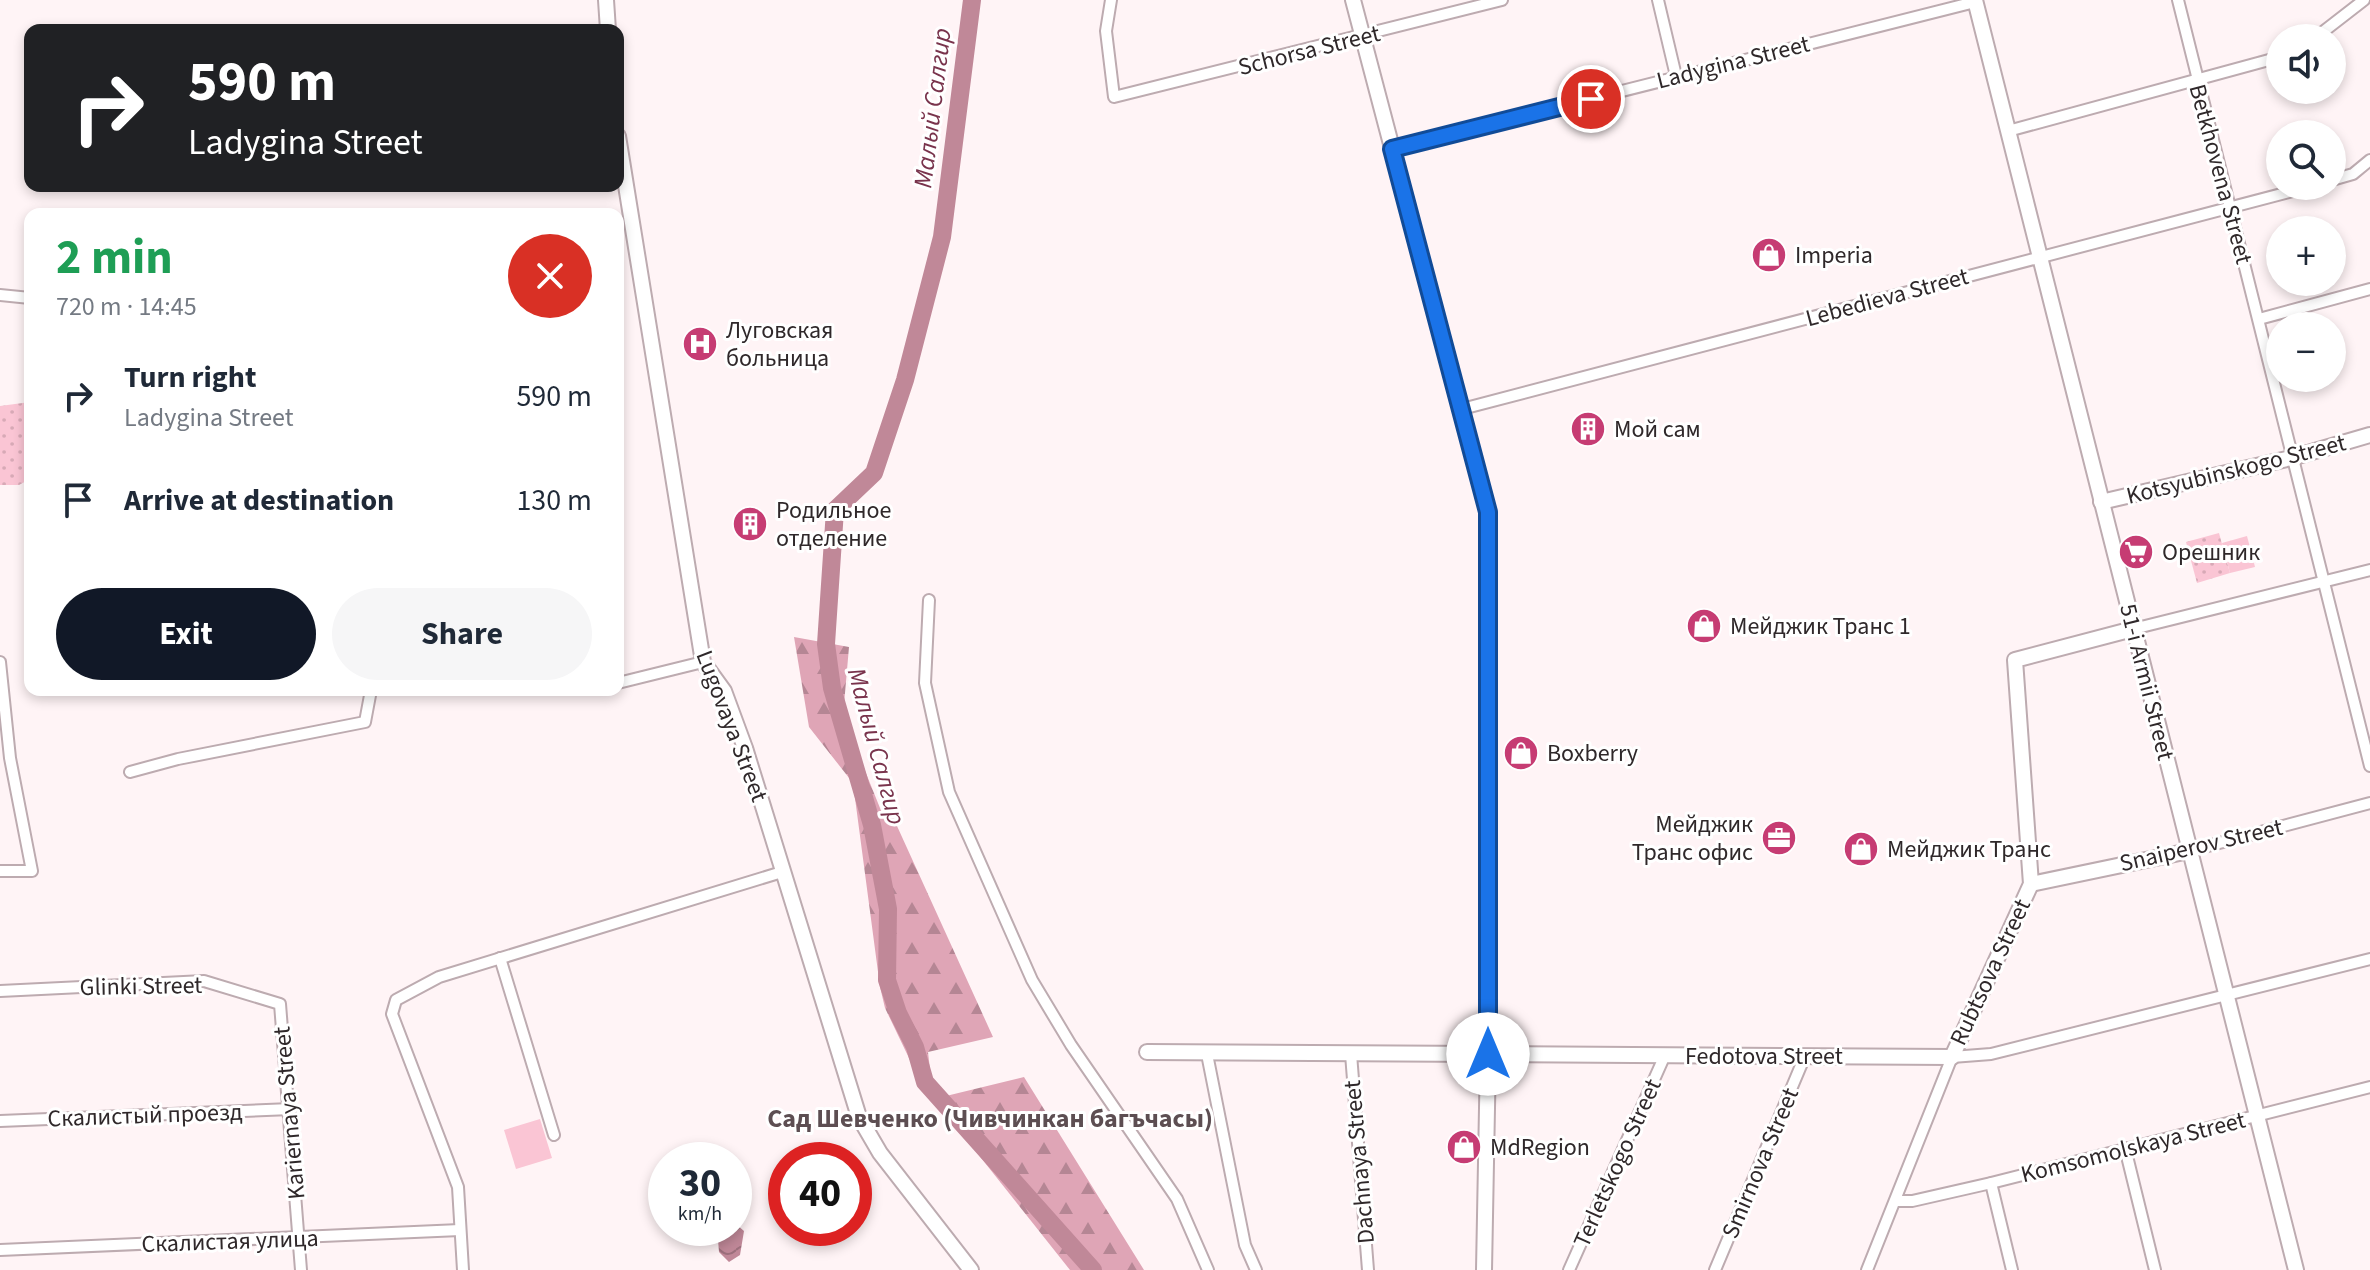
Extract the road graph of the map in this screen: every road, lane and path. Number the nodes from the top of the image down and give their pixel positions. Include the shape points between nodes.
1 (606, 0) edge
2 (1111, 0) edge
3 (1353, 0) edge
4 (1502, 0) edge
5 (1658, 0) edge
6 (2178, 0) edge
7 (2364, 0) edge
8 (1977, 1) edge
9 (608, 24) edge
10 (2333, 24) edge
11 (1362, 37) junction
12 (2266, 61) edge
13 (1676, 76) junction
14 (2196, 80) junction
15 (2008, 131) junction
16 (1392, 149) junction
17 (2370, 160) edge
18 (624, 173) edge
19 (2346, 176) edge
20 (2266, 200) edge
21 (2229, 211) junction
22 (2040, 257) junction
23 (2370, 289) edge
24 (0, 295) edge
25 (24, 297) edge
26 (2259, 319) junction
27 (1462, 409) junction
28 (2370, 435) edge
29 (2291, 458) junction
30 (2101, 502) junction
31 (2370, 570) edge
32 (2324, 584) junction
33 (929, 600) dead end
34 (2133, 629) junction
35 (0, 662) edge
36 (703, 662) junction
37 (624, 682) edge
38 (370, 696) edge
39 (2370, 766) edge
40 (130, 772) dead end
41 (2370, 803) edge
42 (2189, 851) junction
43 (0, 871) edge
44 (782, 872) junction
45 (2031, 884) junction
46 (500, 958) junction
47 (2370, 959) edge
48 (0, 991) edge
49 (2227, 997) junction
50 (280, 1004) joint
51 (1147, 1052) dead end
52 (1207, 1054) junction
53 (1351, 1054) junction
54 (1488, 1054) junction
55 (1665, 1055) junction
56 (1805, 1056) junction
57 (1952, 1057) junction
58 (2370, 1087) edge
59 (291, 1109) junction
60 (2257, 1117) junction
61 (0, 1121) edge
62 (554, 1135) dead end
63 (2125, 1148) junction
64 (1991, 1183) junction
65 (1896, 1201) junction
66 (460, 1230) junction
67 (300, 1238) junction
68 (0, 1250) edge
69 (301, 1270) edge
70 (463, 1270) edge
71 (971, 1270) edge
72 (1208, 1270) edge
73 (1256, 1270) edge
74 (1368, 1270) edge
75 (1484, 1270) edge
76 (1569, 1270) edge
77 (1715, 1270) edge
78 (1867, 1270) edge
79 (2012, 1270) edge
80 (2155, 1270) edge
81 (2296, 1270) edge

1 - 9 main road
2 - 11 street, Schorsa Street via 1106,31 1114,97
3 - 11 main road
4 - 11 street, Schorsa Street
5 - 13 street
6 - 14 street, Betkhovena Street
7 - 10 street
8 - 13 street, Ladygina Street
8 - 15 main road, 51-i Armii Street
11 - 16 main road
12 - 14 street
13 - 16 street, Ladygina Street
14 - 15 street
14 - 21 street, Betkhovena Street
15 - 22 main road, 51-i Armii Street
16 - 27 main road
17 - 19 street
18 - 36 main road, Lugovaya Street
20 - 21 street, Lebedieva Street
21 - 22 street, Lebedieva Street
21 - 26 street, Betkhovena Street
22 - 27 street, Lebedieva Street
22 - 30 main road, 51-i Armii Street
23 - 26 street
24 - 25 street
26 - 29 street, Betkhovena Street
27 - 54 main road via 1488,512
28 - 29 main road, Kotsyubinskogo Street
29 - 30 main road, Kotsyubinskogo Street
29 - 32 street, Betkhovena Street
30 - 34 main road, 51-i Armii Street
31 - 32 street
32 - 34 street
32 - 39 street, Betkhovena Street
33 - 72 street via 925,683 949,792 1032,980 1177,1199
34 - 42 main road, 51-i Armii Street
34 - 45 main road, Rubtsova Street via 2015,660
35 - 43 street via 10,758 32,871
36 - 37 street
36 - 44 main road, Lugovaya Street via 729,705
38 - 40 street via 365,722
41 - 42 street, Snaiperov Street
42 - 45 main road, Snaiperov Street
42 - 49 main road, 51-i Armii Street
44 - 46 street
44 - 71 main road, Lugovaya Street via 859,1117 880,1153
45 - 57 main road, Rubtsova Street
46 - 62 street
46 - 66 street via 427,982 393,1006 458,1187
47 - 49 street, Fedotova Street
48 - 50 street, Glinki Street via 204,981
49 - 57 street, Fedotova Street via 1991,1054
49 - 60 main road, 51-i Armii Street
50 - 59 street, Kariernaya Street
51 - 52 main road, Fedotova Street
52 - 53 main road, Fedotova Street
52 - 73 street via 1245,1245
53 - 54 main road, Fedotova Street
53 - 74 street, Dachnaya Street
54 - 55 main road, Fedotova Street
54 - 75 main road
55 - 56 main road, Fedotova Street
55 - 76 street, Terletskogo Street
56 - 57 main road, Fedotova Street
56 - 77 street, Smirnova Street
57 - 65 street, Rubtsova Street
58 - 60 street, Komsomolskaya Street
59 - 61 street, Скалистый проезд
59 - 67 street, Kariernaya Street
60 - 63 street, Komsomolskaya Street
60 - 81 main road, 51-i Armii Street
63 - 64 street, Komsomolskaya Street
63 - 80 street
64 - 65 street, Komsomolskaya Street
64 - 79 street
65 - 78 street, Rubtsova Street
66 - 67 street, Скалистая улица
66 - 70 street
67 - 68 street, Скалистая улица
67 - 69 street, Kariernaya Street

